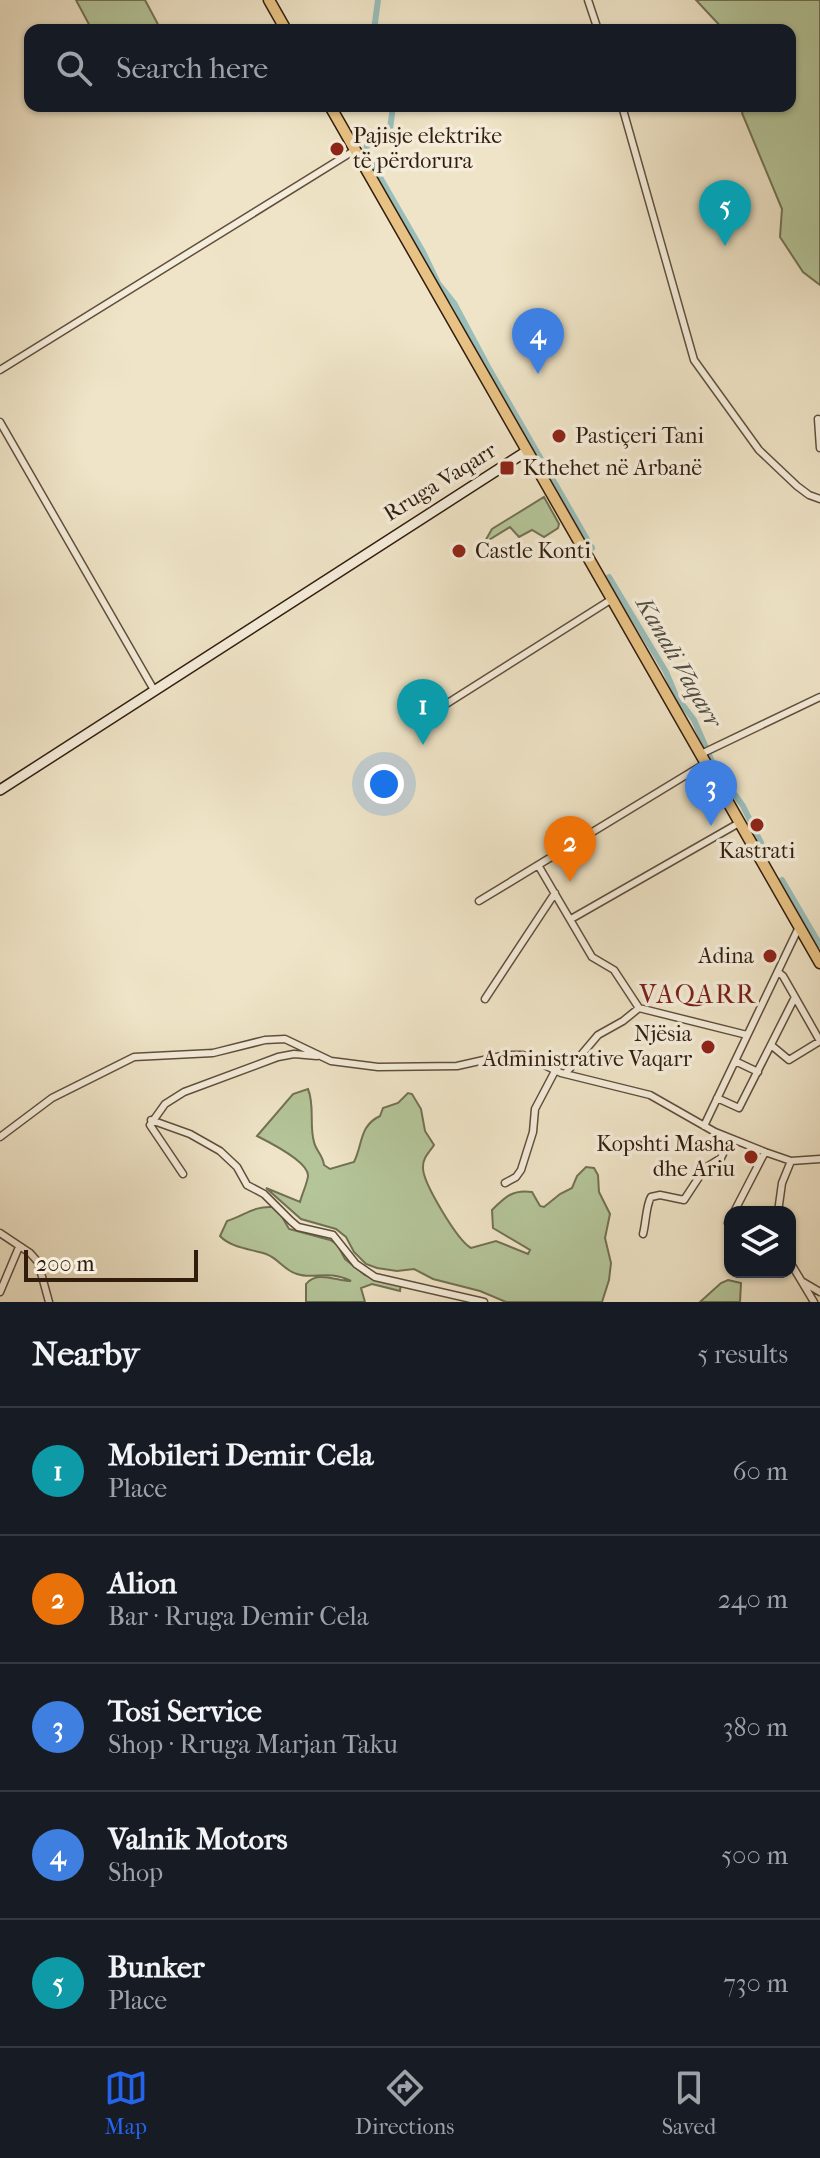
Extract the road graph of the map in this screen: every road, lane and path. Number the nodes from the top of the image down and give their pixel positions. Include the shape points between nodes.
1 (269, 0) edge
2 (588, 0) edge
3 (283, 24) edge
4 (596, 24) edge
5 (333, 112) edge
6 (624, 112) edge
7 (355, 150) junction
8 (0, 370) edge
9 (818, 419) dead end
10 (0, 422) edge
11 (820, 448) edge
12 (527, 451) junction
13 (820, 499) edge
14 (612, 599) junction
15 (154, 690) junction
16 (820, 697) edge
17 (432, 713) dead end
18 (705, 755) junction
19 (0, 790) edge
20 (739, 823) junction
21 (538, 865) junction
22 (555, 893) junction
23 (479, 901) dead end
24 (571, 919) junction
25 (799, 927) junction
26 (820, 963) edge
27 (778, 972) junction
28 (795, 997) junction
29 (485, 999) dead end
30 (639, 1008) junction
31 (747, 1035) junction
32 (820, 1041) edge
33 (771, 1045) junction
34 (317, 1056) junction
35 (735, 1061) junction
36 (555, 1071) junction
37 (758, 1072) junction
38 (565, 1074) junction
39 (717, 1098) junction
40 (151, 1120) junction
41 (704, 1126) junction
42 (0, 1137) edge
43 (730, 1139) junction
44 (765, 1152) junction
45 (820, 1159) edge
46 (791, 1161) junction
47 (183, 1174) dead end
48 (505, 1183) dead end
49 (737, 1206) edge
50 (779, 1206) edge
51 (0, 1233) edge
52 (643, 1234) dead end
53 (19, 1247) junction
54 (796, 1273) edge
55 (800, 1281) junction
56 (0, 1292) edge
57 (820, 1292) edge
58 (49, 1302) edge
59 (484, 1302) edge
60 (814, 1302) edge

1 - 3 main road
2 - 4 street
5 - 7 main road
6 - 13 street via 694,360 759,450 797,486
7 - 8 street
7 - 12 main road
9 - 11 street
10 - 15 street
12 - 14 main road, Rruga Vaqarr
12 - 15 main road, Rruga Vaqarr
14 - 17 street
14 - 18 main road, Rruga Vaqarr
15 - 19 main road, Rruga Vaqarr
16 - 18 street
18 - 20 main road, Rruga Vaqarr
18 - 21 street
20 - 24 street
20 - 25 main road, Rruga Vaqarr
21 - 22 street
21 - 23 street
22 - 24 street
22 - 29 street
24 - 30 street via 592,957 614,970
25 - 26 main road, Rruga Vaqarr
25 - 27 street
27 - 28 street
27 - 31 street
28 - 32 street
28 - 33 street
30 - 31 street
30 - 38 street via 598,1035
31 - 35 street
32 - 33 street via 789,1060
33 - 37 street
34 - 36 street via 378,1067 446,1067 515,1054
34 - 40 street via 286,1055 184,1092
34 - 42 street via 294,1042 275,1039 213,1053 144,1055 73,1086
35 - 37 street
35 - 39 street
36 - 38 street
36 - 48 street via 535,1109 521,1170
37 - 39 street via 739,1108
38 - 41 street via 650,1095
39 - 41 street
40 - 47 street via 152,1130
40 - 59 street via 220,1151 247,1185 298,1227 333,1235 364,1271
41 - 43 street
43 - 44 street
43 - 52 street via 721,1158 705,1168 684,1200 651,1197
44 - 46 street
44 - 49 street
45 - 46 street
46 - 50 street
51 - 53 street
53 - 56 street
53 - 58 street via 38,1262
54 - 55 street
55 - 57 street
55 - 60 street

